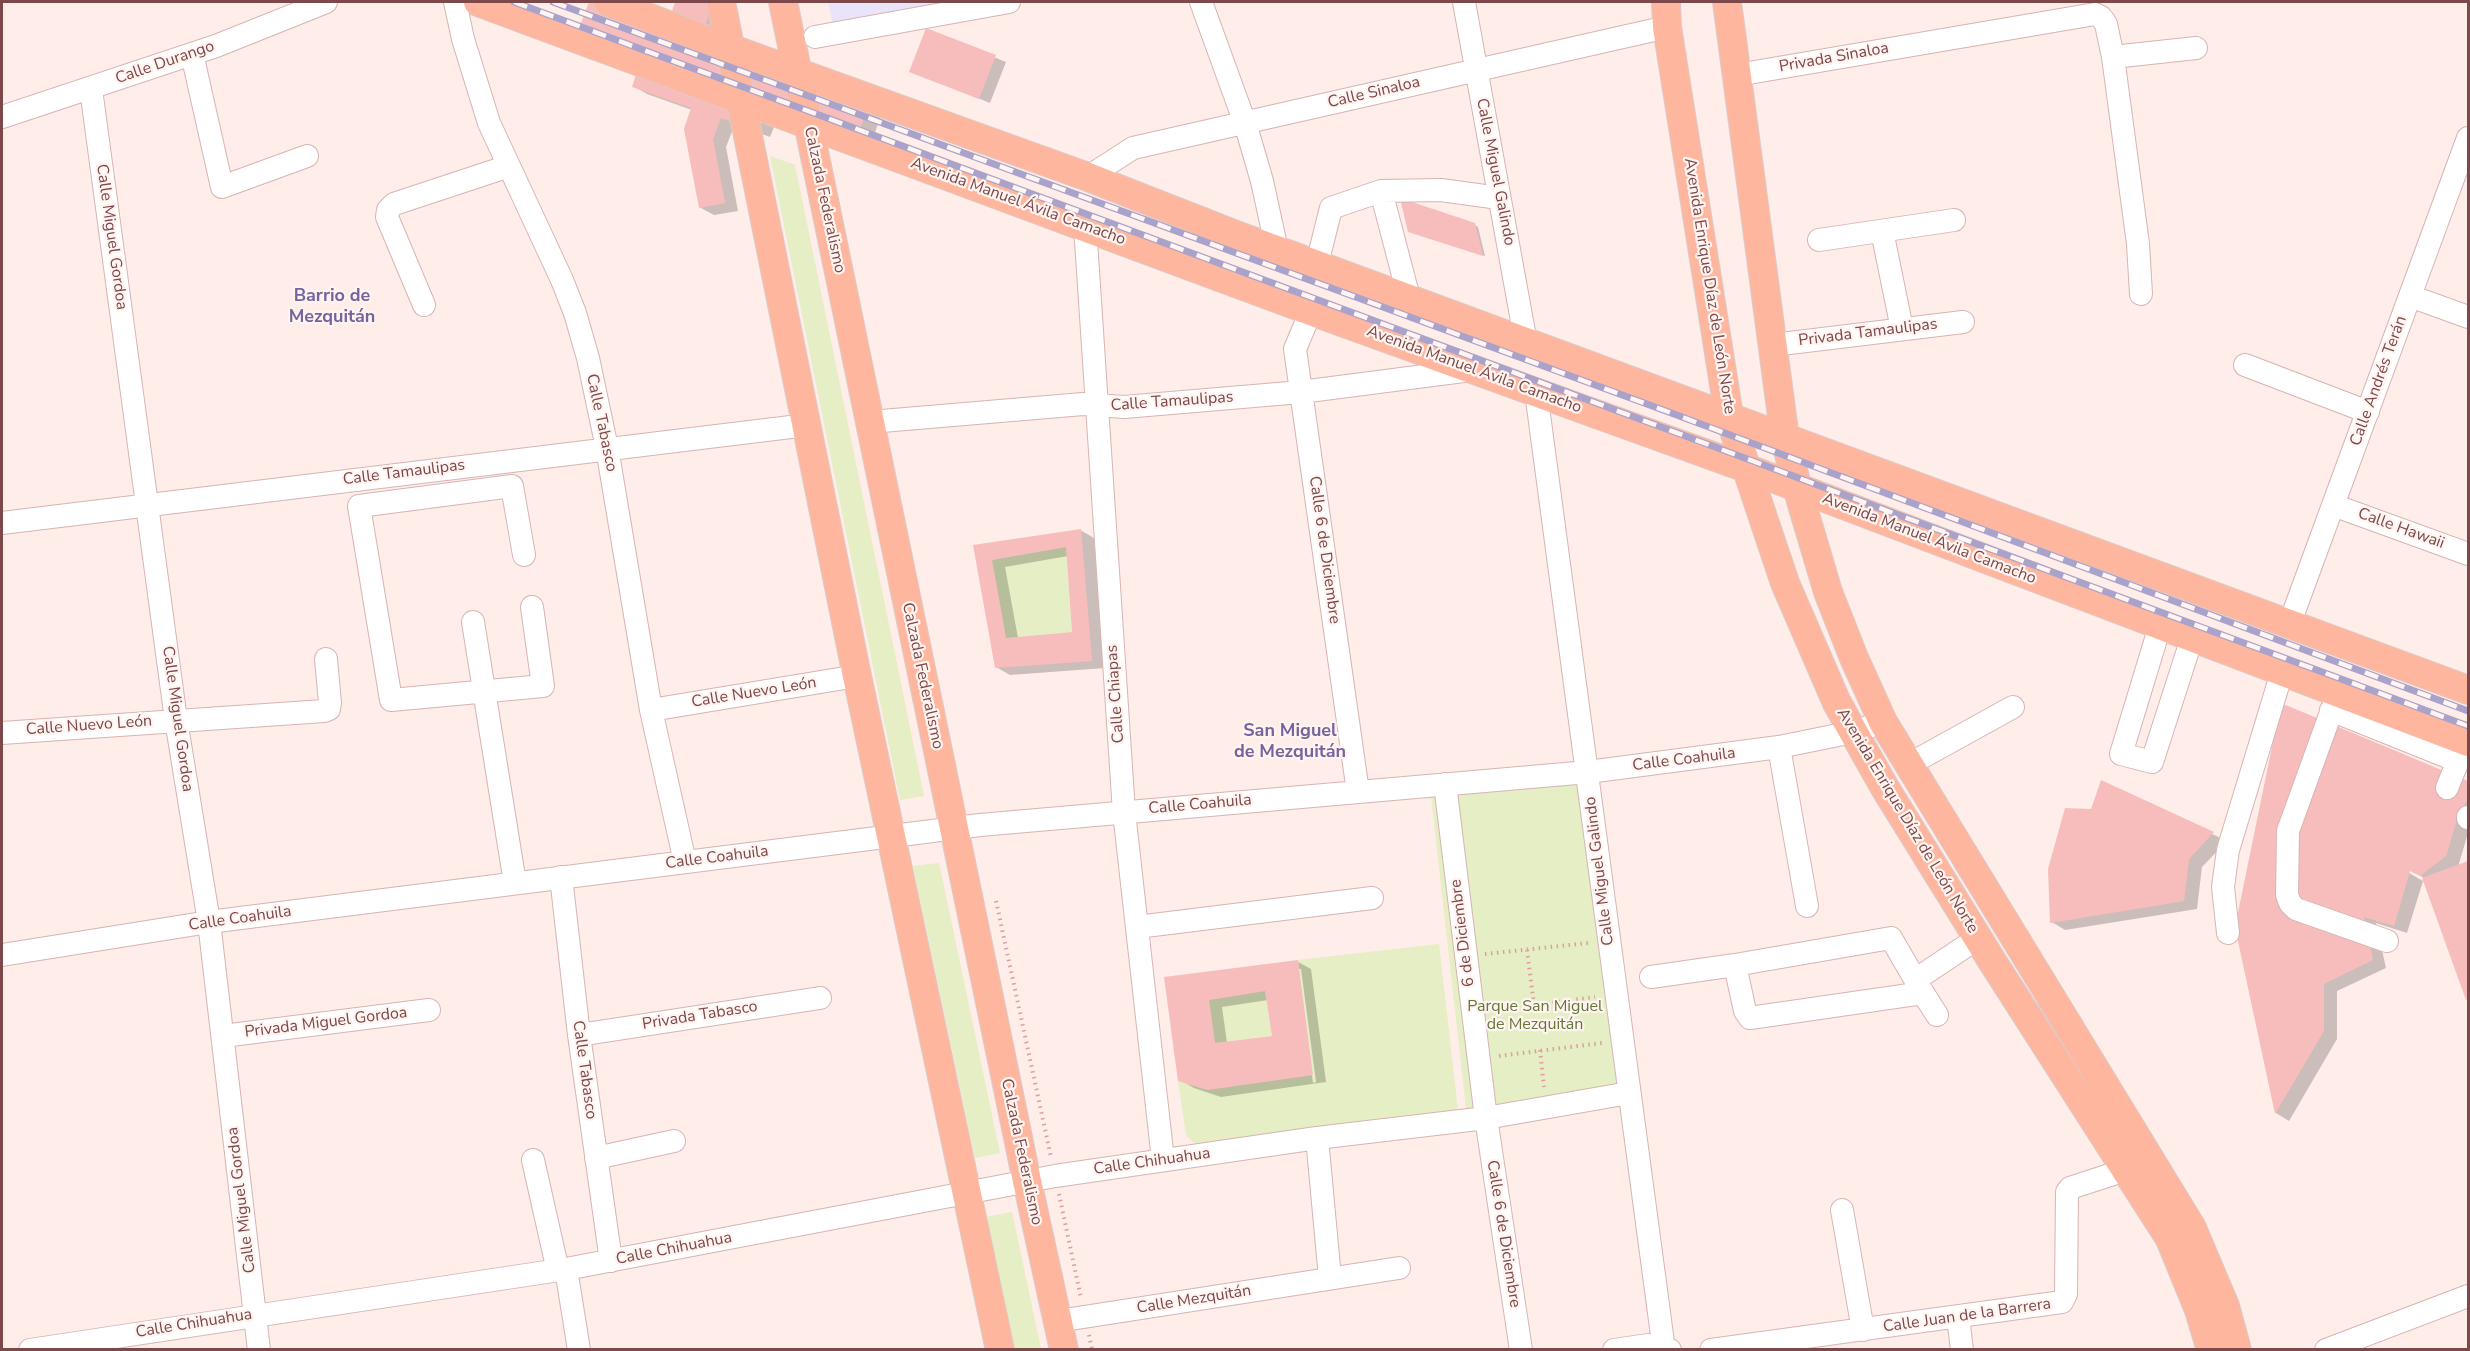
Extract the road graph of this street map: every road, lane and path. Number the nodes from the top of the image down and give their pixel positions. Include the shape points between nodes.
1 (326, 2) edge
2 (456, 2) edge
3 (478, 2) edge
4 (608, 2) edge
5 (721, 2) edge
6 (783, 2) edge
7 (1009, 2) edge
8 (1201, 2) edge
9 (1464, 2) edge
10 (1727, 2) edge
11 (1666, 14) edge
12 (815, 37) dead end
13 (730, 47) junction
14 (2196, 48) dead end
15 (192, 54) junction
16 (2113, 57) junction
17 (1476, 70) junction
18 (797, 71) junction
19 (1737, 75) junction
20 (91, 89) junction
21 (741, 100) junction
22 (2, 117) edge
23 (1245, 123) junction
24 (809, 125) junction
25 (2469, 138) edge
26 (307, 156) dead end
27 (508, 166) junction
28 (1088, 177) junction
29 (1381, 191) junction
30 (1499, 198) junction
31 (1954, 220) dead end
32 (1085, 226) junction
33 (1882, 231) junction
34 (1236, 235) junction
35 (1819, 240) dead end
36 (1277, 250) junction
37 (1317, 264) junction
38 (1224, 277) junction
39 (2141, 294) dead end
40 (2410, 296) junction
41 (1409, 298) junction
42 (424, 305) dead end
43 (1311, 311) junction
44 (2469, 317) edge
45 (1963, 322) dead end
46 (1902, 330) junction
47 (1526, 343) junction
48 (1773, 345) junction
49 (2245, 365) dead end
50 (1473, 369) junction
51 (1301, 392) junction
52 (1536, 392) junction
53 (1097, 407) junction
54 (2368, 412) junction
55 (1729, 416) junction
56 (870, 422) junction
57 (807, 426) junction
58 (1785, 439) junction
59 (607, 448) junction
60 (1746, 468) junction
61 (1797, 489) junction
62 (147, 505) junction
63 (2333, 505) junction
64 (2, 523) edge
65 (2469, 554) edge
66 (524, 555) dead end
67 (532, 607) dead end
68 (473, 622) dead end
69 (2289, 625) junction
70 (2160, 626) junction
71 (2192, 638) junction
72 (326, 659) dead end
73 (2282, 672) junction
74 (857, 676) junction
75 (2469, 690) edge
76 (484, 693) junction
77 (2335, 701) junction
78 (2013, 707) dead end
79 (651, 710) junction
80 (176, 720) junction
81 (1883, 722) junction
82 (1853, 732) junction
83 (2, 733) edge
84 (1779, 747) junction
85 (2465, 749) edge
86 (1908, 765) junction
87 (1588, 772) junction
88 (1445, 784) junction
89 (2447, 788) dead end
90 (1358, 792) junction
91 (1124, 812) junction
92 (954, 828) junction
93 (891, 836) junction
94 (685, 862) junction
95 (561, 878) junction
96 (515, 883) junction
97 (1372, 898) dead end
98 (1806, 906) dead end
99 (209, 922) junction
100 (1137, 927) junction
101 (1975, 932) junction
102 (2228, 933) dead end
103 (2387, 940) dead end
104 (1589, 943) dead end
105 (1527, 950) junction
106 (2, 955) edge
107 (1466, 956) junction
108 (1735, 965) junction
109 (1651, 977) dead end
110 (1916, 980) junction
111 (1596, 997) dead end
112 (820, 998) dead end
113 (1534, 1005) junction
114 (429, 1010) dead end
115 (1473, 1013) junction
116 (1937, 1015) dead end
117 (579, 1035) junction
118 (223, 1036) junction
119 (1602, 1043) dead end
120 (1540, 1050) junction
121 (1479, 1058) junction
122 (1545, 1090) dead end
123 (1629, 1093) junction
124 (1486, 1118) junction
125 (1317, 1138) junction
126 (674, 1141) dead end
127 (596, 1158) junction
128 (533, 1160) dead end
129 (1163, 1160) junction
130 (2113, 1174) dead end
131 (1027, 1181) junction
132 (967, 1194) junction
133 (1842, 1210) dead end
134 (611, 1261) junction
135 (1399, 1268) dead end
136 (562, 1270) junction
137 (1330, 1278) junction
138 (2469, 1296) edge
139 (255, 1314) junction
140 (1958, 1317) junction
141 (1058, 1321) junction
142 (1863, 1329) junction
143 (1666, 1349) edge
144 (30, 1350) edge
145 (259, 1350) edge
146 (579, 1350) edge
147 (1000, 1350) edge
148 (1064, 1350) edge
149 (1521, 1350) edge
150 (1614, 1350) edge
151 (1711, 1350) edge
152 (1962, 1350) edge
153 (2211, 1350) edge
154 (2238, 1350) edge
155 (2326, 1350) edge

1 - 15 street, Calle Durango
2 - 27 street, Calle Tabasco via 489,123
3 - 21 main road, Avenida Manuel Ávila Camacho
4 - 13 main road
5 - 13 main road
6 - 18 main road, Calzada Federalismo
7 - 12 street
8 - 23 street
9 - 17 street, Calle Miguel Galindo
10 - 19 main road, Avenida Enrique Díaz de León Norte
11 - 17 street, Calle Sinaloa
11 - 55 main road, Avenida Enrique Díaz de León Norte
13 - 18 main road
13 - 21 main road
14 - 16 street
15 - 20 street, Calle Durango
15 - 26 street via 222,187
16 - 19 street, Privada Sinaloa via 2106,24 2095,14
16 - 39 street
17 - 23 street, Calle Sinaloa
17 - 30 street, Calle Miguel Galindo
18 - 24 main road, Calzada Federalismo
18 - 28 main road
19 - 48 main road, Avenida Enrique Díaz de León Norte
20 - 22 street, Calle Durango
20 - 62 street, Calle Miguel Gordoa
21 - 24 main road, Avenida Manuel Ávila Camacho
21 - 57 main road
23 - 28 street, Calle Sinaloa via 1133,148
23 - 36 street
24 - 32 main road, Avenida Manuel Ávila Camacho
24 - 56 main road, Calzada Federalismo
25 - 40 street, Calle Andrés Terán
27 - 42 street via 394,204 388,210 387,217
27 - 59 street, Calle Tabasco via 575,313
28 - 34 main road
29 - 30 street via 1441,190
29 - 37 street via 1331,208
29 - 41 street
30 - 47 street, Calle Miguel Galindo
31 - 33 street
32 - 38 main road, Avenida Manuel Ávila Camacho
32 - 53 street, Calle Chiapas
33 - 35 street
33 - 46 street
34 - 36 main road
34 - 38 main road
36 - 37 main road
37 - 41 main road
38 - 43 main road, Avenida Manuel Ávila Camacho
40 - 44 street
40 - 54 street, Calle Andrés Terán
41 - 47 main road
43 - 50 main road, Avenida Manuel Ávila Camacho
43 - 51 street, Calle 6 de Diciembre via 1295,349
45 - 46 street, Privada Tamaulipas
46 - 48 street, Privada Tamaulipas
47 - 55 main road
48 - 58 main road, Avenida Enrique Díaz de León Norte
49 - 54 street
50 - 51 street, Calle Tamaulipas
50 - 52 main road, Avenida Manuel Ávila Camacho
51 - 53 street, Calle Tamaulipas
51 - 90 street, Calle 6 de Diciembre
52 - 60 main road, Avenida Manuel Ávila Camacho
52 - 87 street, Calle Miguel Galindo
53 - 56 street, Calle Tamaulipas via 1083,404
53 - 91 street, Calle Chiapas
54 - 63 street, Calle Andrés Terán
55 - 58 main road
55 - 60 main road, Avenida Enrique Díaz de León Norte
56 - 92 main road, Calzada Federalismo
57 - 59 street, Calle Tamaulipas
57 - 74 main road
58 - 61 main road, Avenida Enrique Díaz de León Norte
58 - 69 main road
59 - 62 street, Calle Tamaulipas
59 - 79 street, Calle Tabasco
60 - 61 main road, Avenida Manuel Ávila Camacho
60 - 82 main road, Avenida Enrique Díaz de León Norte via 1785,583
61 - 70 main road, Avenida Manuel Ávila Camacho
61 - 81 main road, Avenida Enrique Díaz de León Norte via 1828,592
62 - 64 street, Calle Tamaulipas
62 - 80 street, Calle Miguel Gordoa
63 - 65 street, Calle Hawaii
63 - 69 street, Calle Andrés Terán
66 - 76 street via 512,486 359,506 391,700
67 - 76 street via 543,686
68 - 76 street
69 - 75 main road
70 - 71 main road, Avenida Manuel Ávila Camacho
70 - 71 street via 2121,754 2152,762
71 - 73 main road, Avenida Manuel Ávila Camacho
72 - 80 street, Calle Nuevo León via 329,709
73 - 77 main road, Avenida Manuel Ávila Camacho
73 - 102 street via 2228,850 2223,887
74 - 79 street, Calle Nuevo León
74 - 93 main road
76 - 96 street
77 - 85 main road, Avenida Manuel Ávila Camacho
77 - 103 street via 2288,831 2287,894 2296,909
78 - 86 street
79 - 94 street, Calle Tabasco
80 - 83 street, Calle Nuevo León
80 - 99 street, Calle Miguel Gordoa
81 - 82 street, Calle Coahuila
81 - 86 main road, Avenida Enrique Díaz de León Norte
82 - 84 street, Calle Coahuila
82 - 101 main road, Avenida Enrique Díaz de León Norte
84 - 87 street, Calle Coahuila
84 - 98 street
85 - 89 street
86 - 154 main road, Avenida Enrique Díaz de León Norte via 2192,1228 2225,1306
87 - 88 street, Calle Coahuila
87 - 123 street, Calle Miguel Galindo
88 - 90 street, Calle Coahuila
88 - 107 street, 6 de Diciembre
90 - 91 street, Calle Coahuila
91 - 92 street, Calle Coahuila
91 - 100 street, Calle Chiapas
92 - 93 street, Calle Coahuila
92 - 131 main road, Calzada Federalismo
93 - 94 street, Calle Coahuila
93 - 132 main road
94 - 95 street, Calle Coahuila
95 - 96 street, Calle Coahuila
95 - 117 street, Calle Tabasco
96 - 99 street, Calle Coahuila
97 - 100 street
99 - 106 street, Calle Coahuila
99 - 118 street, Calle Miguel Gordoa
100 - 129 street, Calle Chiapas
101 - 110 street
101 - 153 main road, Avenida Enrique Díaz de León Norte via 2170,1239
104 - 105 path
105 - 107 path
105 - 113 path
107 - 115 street, 6 de Diciembre
108 - 109 street
108 - 110 street via 1891,938
108 - 110 street via 1750,1018
110 - 116 street
111 - 113 path
112 - 117 street, Privada Tabasco
113 - 115 path
114 - 118 street, Privada Miguel Gordoa
115 - 121 street, 6 de Diciembre
117 - 127 street, Calle Tabasco
118 - 139 street, Calle Miguel Gordoa
119 - 120 path
120 - 121 path
120 - 122 path
121 - 124 street, 6 de Diciembre
123 - 124 street, Calle Chihuahua
123 - 143 street, Calle Miguel Galindo
124 - 125 street, Calle Chihuahua
124 - 149 street, Calle 6 de Diciembre
125 - 129 street, Calle Chihuahua
125 - 137 street
126 - 127 street
127 - 134 street, Calle Tabasco
128 - 136 street
129 - 131 street, Calle Chihuahua
130 - 140 street, Calle Juan de la Barrera via 2067,1192 2066,1294 2062,1302
131 - 132 street, Calle Chihuahua
131 - 141 main road, Calzada Federalismo
132 - 134 street, Calle Chihuahua
132 - 147 main road
133 - 142 street
134 - 136 street, Calle Chihuahua
135 - 137 street, Calle Mezquitán
136 - 139 street, Calle Chihuahua
136 - 146 street
137 - 141 street, Calle Mezquitán
138 - 155 street
139 - 144 street, Calle Chihuahua
139 - 145 street, Calle Miguel Gordoa
140 - 142 street, Calle Juan de la Barrera
140 - 152 street
141 - 148 main road, Calzada Federalismo
142 - 151 street, Calle Juan de la Barrera
143 - 150 street via 1648,1345

